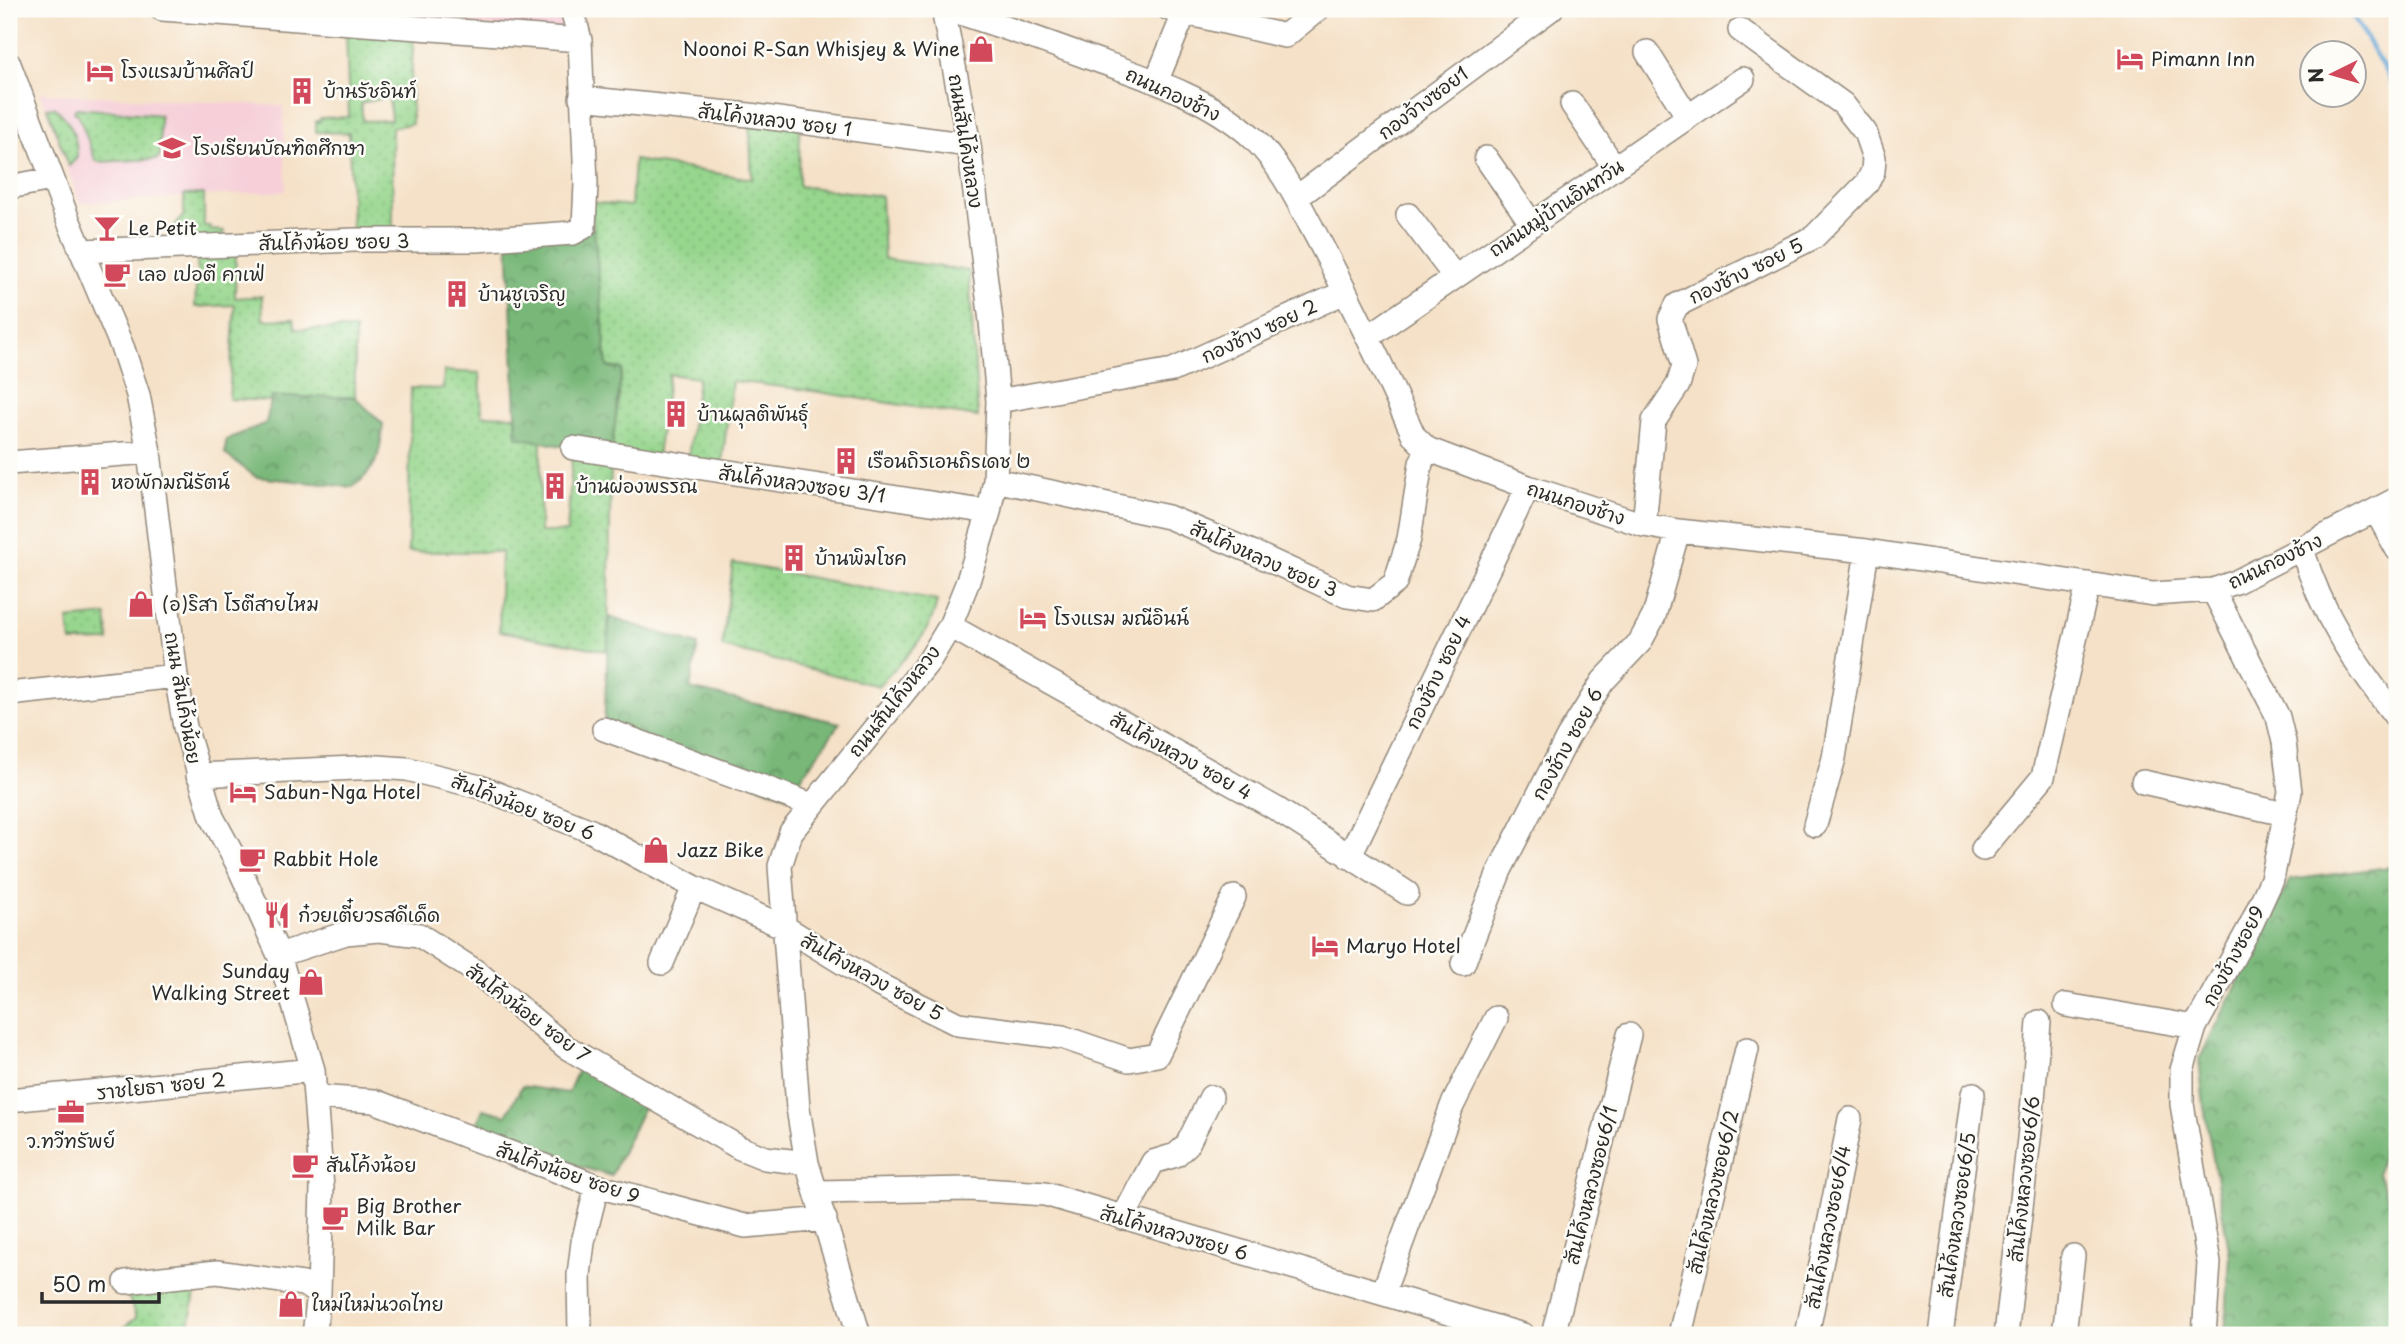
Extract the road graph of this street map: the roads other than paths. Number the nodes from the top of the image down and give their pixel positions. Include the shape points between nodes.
1 (162, 9) edge
2 (572, 9) edge
3 (945, 9) edge
4 (1318, 9) edge
5 (1551, 9) edge
6 (1180, 10) edge
7 (1740, 30) dead end
8 (580, 40) junction
9 (1647, 52) dead end
10 (9, 64) edge
11 (1743, 79) dead end
12 (1156, 82) junction
13 (581, 98) junction
14 (1572, 104) dead end
15 (1688, 117) junction
16 (970, 145) junction
17 (1486, 158) dead end
18 (1615, 167) junction
19 (52, 179) junction
20 (9, 187) edge
21 (1296, 198) junction
22 (1408, 215) dead end
23 (1532, 224) junction
24 (81, 251) junction
25 (1455, 277) junction
26 (1345, 292) junction
27 (1368, 337) junction
28 (998, 401) junction
29 (573, 448) dead end
30 (1427, 449) junction
31 (149, 452) junction
32 (9, 463) edge
33 (995, 480) junction
34 (1528, 487) junction
35 (2397, 499) edge
36 (2375, 511) junction
37 (989, 512) junction
38 (1644, 525) junction
39 (1678, 531) junction
40 (2397, 549) edge
41 (2302, 550) junction
42 (1867, 551) junction
43 (2088, 584) junction
44 (2213, 590) junction
45 (950, 626) junction
46 (176, 676) junction
47 (9, 695) edge
48 (2397, 718) edge
49 (604, 729) dead end
50 (198, 775) junction
51 (2143, 782) dead end
52 (812, 805) junction
53 (2285, 814) junction
54 (1815, 825) dead end
55 (1983, 849) dead end
56 (1349, 857) junction
57 (694, 887) junction
58 (1407, 892) dead end
59 (1234, 897) dead end
60 (786, 928) junction
61 (279, 955) junction
62 (662, 963) dead end
63 (1464, 964) dead end
64 (2066, 1005) dead end
65 (1496, 1018) dead end
66 (2039, 1022) dead end
67 (2196, 1027) junction
68 (1629, 1034) dead end
69 (1747, 1049) dead end
70 (313, 1070) junction
71 (1973, 1094) dead end
72 (316, 1097) junction
73 (1211, 1097) dead end
74 (9, 1100) edge
75 (1850, 1119) dead end
76 (807, 1163) junction
77 (597, 1186) junction
78 (817, 1192) junction
79 (1123, 1218) junction
80 (825, 1219) junction
81 (2073, 1256) dead end
82 (126, 1282) dead end
83 (319, 1293) junction
84 (1383, 1293) junction
85 (313, 1335) edge
86 (580, 1335) edge
87 (859, 1335) edge
88 (1523, 1335) edge
89 (1553, 1335) edge
90 (1680, 1335) edge
91 (1807, 1335) edge
92 (1941, 1335) edge
93 (2006, 1335) edge
94 (2064, 1335) edge
95 (2204, 1335) edge

1 - 8 street
2 - 8 street
3 - 12 street, ถนนกองช้าง
3 - 16 street, ถนนสันโค้งหลวง
4 - 6 street via 1284,36
5 - 21 street, กองจ้างซอย1
6 - 12 street
7 - 38 street, กองช้าง ซอย 5 via 1843,104 1865,132 1874,158 1873,171 1867,183 1814,237 1677,305 1670,319 1684,366 1678,385 1654,421
8 - 13 street
9 - 15 street
10 - 19 street, ถนน สันโค้งน้อย
11 - 15 street, ถนนหมู่บ้านอินทวัน
12 - 21 street, ถนนกองช้าง via 1210,108 1250,135
13 - 16 street, สันโค้งหลวง ซอย 1
13 - 24 street, สันโค้งน้อย ซอย 3 via 584,227 573,233
14 - 18 street
15 - 18 street, ถนนหมู่บ้านอินทวัน
16 - 28 street, ถนนสันโค้งหลวง
17 - 23 street
18 - 23 street, ถนนหมู่บ้านอินทวัน
19 - 20 street
19 - 24 street, ถนน สันโค้งน้อย
21 - 26 street, ถนนกองช้าง
22 - 25 street
23 - 25 street, ถนนหมู่บ้านอินทวัน
24 - 31 street, ถนน สันโค้งน้อย via 123,349
25 - 27 street, ถนนหมู่บ้านอินทวัน
26 - 27 street, ถนนกองช้าง
26 - 28 street, กองช้าง ซอย 2 via 1173,370
27 - 30 street, ถนนกองช้าง via 1414,436
28 - 33 street, ถนนสันโค้งหลวง
29 - 37 street, สันโค้งหลวงซอย 3/1
30 - 33 street, สันโค้งหลวง ซอย 3 via 1395,583 1373,600 1347,596 1168,517
30 - 34 street, ถนนกองช้าง
31 - 32 street
31 - 46 street, ถนน สันโค้งน้อย
33 - 37 street, ถนนสันโค้งหลวง
34 - 38 street, ถนนกองช้าง
34 - 56 street, กองช้าง ซอย 4
35 - 36 street, ถนนกองช้าง
36 - 40 street
36 - 41 street, ถนนกองช้าง
37 - 45 street, ถนนสันโค้งหลวง
38 - 39 street, ถนนกองช้าง
39 - 42 street, ถนนกองช้าง
39 - 63 street, กองช้าง ซอย 6 via 1654,616 1640,642 1603,681 1568,737 1500,870
41 - 44 street, ถนนกองช้าง
41 - 48 street via 2330,619 2359,669
42 - 43 street, ถนนกองช้าง
42 - 54 street via 1834,758
43 - 44 street, ถนนกองช้าง via 2153,594
43 - 55 street via 2043,777
44 - 53 street, กองช้างซอย9 via 2278,717 2290,792
45 - 52 street, ถนนสันโค้งหลวง via 929,661
45 - 56 street, สันโค้งหลวง ซอย 4 via 1275,808
46 - 47 street
46 - 50 street, ถนน สันโค้งน้อย
49 - 52 street
50 - 57 street, สันโค้งน้อย ซอย 6 via 378,767 438,776 480,787 591,831
50 - 61 street, ถนน สันโค้งน้อย via 212,817
51 - 53 street
52 - 60 street, ถนนสันโค้งหลวง via 791,832 780,866
53 - 67 street, กองช้างซอย9 via 2272,879
56 - 58 street, สันโค้งหลวง ซอย 4
57 - 60 street, สันโค้งน้อย ซอย 6
57 - 62 street
59 - 60 street, สันโค้งหลวง ซอย 5 via 1157,1055 1129,1060 1062,1037 958,1024 879,985
60 - 76 street, ถนนสันโค้งหลวง via 798,1108
61 - 70 street, ถนน สันโค้งน้อย
61 - 76 street, สันโค้งน้อย ซอย 7 via 346,933 379,930 419,935 478,973 566,1047 740,1148
64 - 67 street
65 - 84 street via 1452,1106
66 - 93 street, สันโค้งหลวงซอย6/6
67 - 95 street, กองช้างซอย9 via 2182,1070 2182,1104 2209,1263
68 - 89 street, สันโค้งหลวงซอย6/1
69 - 90 street, สันโค้งหลวงซอย6/2
70 - 72 street, ถนน สันโค้งน้อย
70 - 74 street, ราชโยธา ซอย 2
71 - 92 street, สันโค้งหลวงซอย6/5
72 - 77 street, สันโค้งน้อย ซอย 9 via 374,1101
72 - 83 street, ถนน สันโค้งน้อย via 322,1188
73 - 79 street via 1188,1145 1153,1162
75 - 91 street, สันโค้งหลวงซอย6/4
76 - 78 street, ถนนสันโค้งหลวง
77 - 80 street, สันโค้งน้อย ซอย 9 via 745,1227
77 - 86 street via 579,1275
78 - 79 street, สันโค้งหลวงซอย 6 via 969,1189 1045,1194
78 - 80 street, ถนนสันโค้งหลวง
79 - 84 street, สันโค้งหลวงซอย 6
80 - 87 street, ถนนสันโค้งหลวง
81 - 94 street
82 - 83 street via 217,1272 303,1284
83 - 85 street, ถนน สันโค้งน้อย
84 - 88 street, สันโค้งหลวงซอย 6

